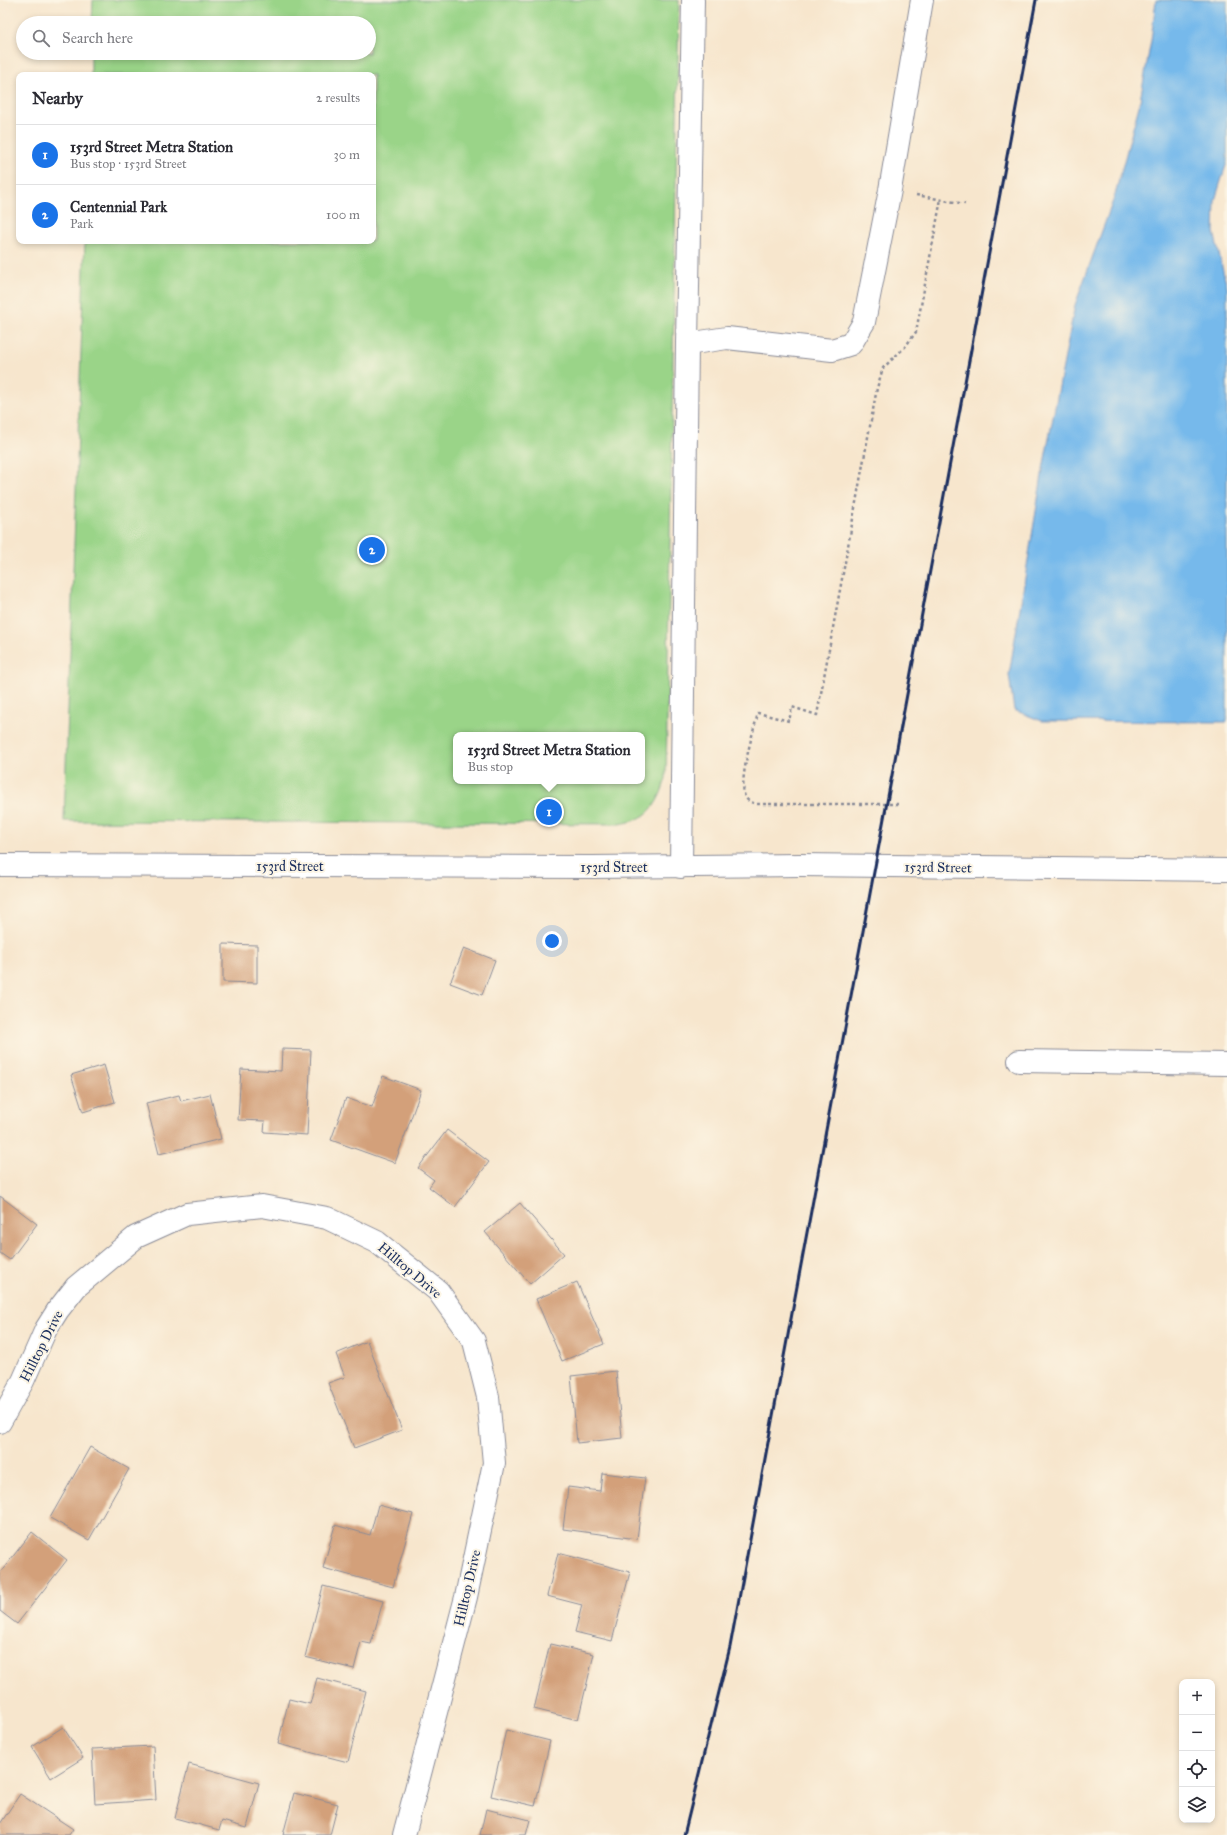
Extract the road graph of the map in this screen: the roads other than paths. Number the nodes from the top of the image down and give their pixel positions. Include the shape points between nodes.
1 (693, 0) edge
2 (922, 0) edge
3 (687, 344) junction
4 (0, 865) edge
5 (681, 867) junction
6 (1227, 870) edge
7 (1019, 1061) dead end
8 (1227, 1064) edge
9 (0, 1422) edge
10 (404, 1835) edge

1 - 3 street
2 - 3 street via 890,190 864,322 851,344 832,350 727,338
3 - 5 street
4 - 5 street, 153rd Street
5 - 6 street, 153rd Street via 800,865
7 - 8 street
9 - 10 street, Hilltop Drive via 23,1381 46,1329 76,1287 136,1237 187,1214 262,1206 327,1218 378,1242 438,1290 474,1341 488,1397 494,1462 466,1597

